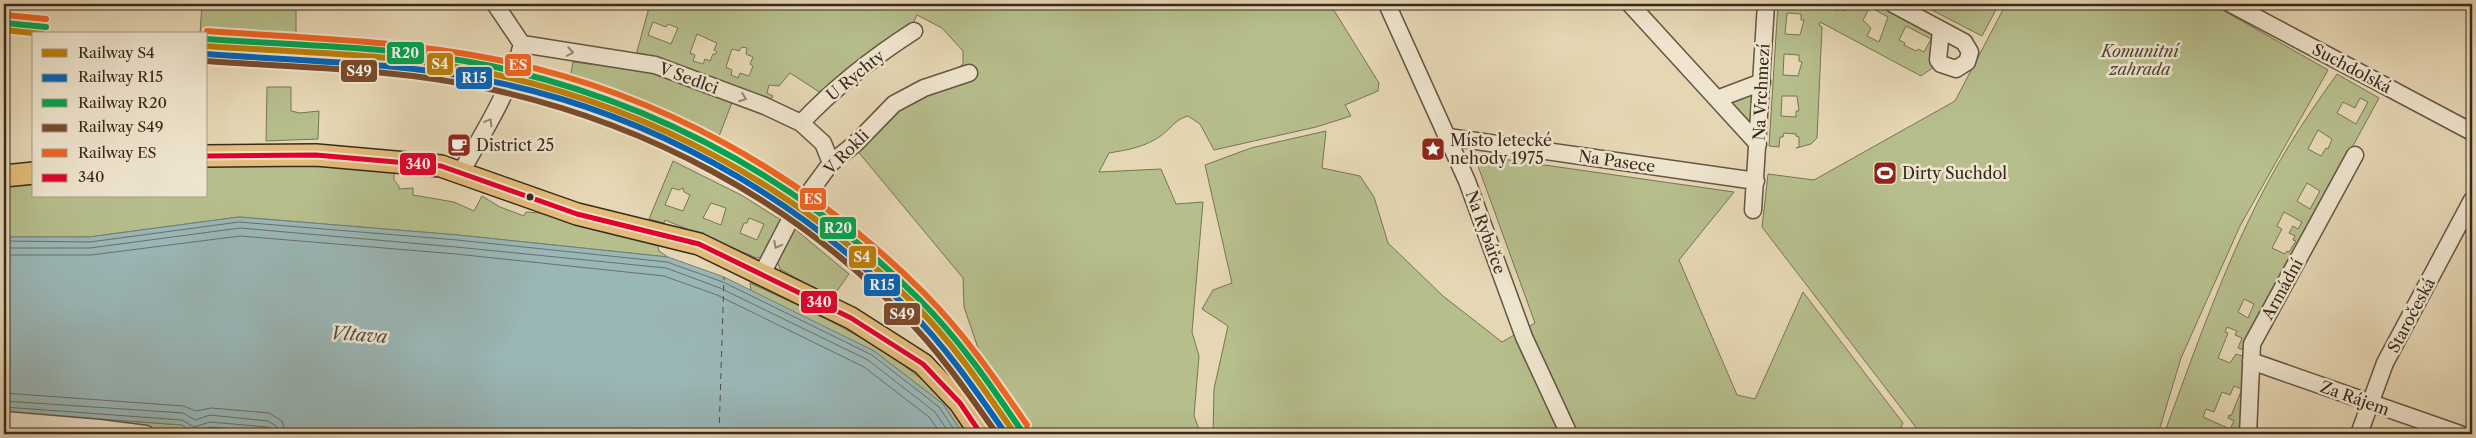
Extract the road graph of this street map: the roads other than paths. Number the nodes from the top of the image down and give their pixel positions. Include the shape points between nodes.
1 (496, 4) edge
2 (1387, 4) edge
3 (1630, 4) edge
4 (1766, 4) edge
5 (1893, 4) edge
6 (2231, 4) edge
7 (1941, 30) dead end
8 (914, 32) dead end
9 (522, 44) junction
10 (969, 73) dead end
11 (1762, 82) junction
12 (1717, 99) junction
13 (800, 123) junction
14 (2472, 132) edge
15 (1448, 137) junction
16 (1758, 144) junction
17 (2355, 155) dead end
18 (208, 156) edge
19 (831, 163) junction
20 (461, 172) junction
21 (32, 173) edge
22 (4, 176) edge
23 (1756, 181) junction
24 (2472, 200) edge
25 (1754, 210) dead end
26 (762, 274) junction
27 (2251, 361) junction
28 (2370, 404) junction
29 (4, 420) edge
30 (146, 434) edge
31 (981, 434) edge
32 (1569, 434) edge
33 (2248, 434) edge
34 (2359, 434) edge
35 (2460, 434) edge

1 - 9 street
2 - 15 street, Na Rybářce
3 - 12 street
4 - 11 street, Na Vrchmezí
5 - 7 street
6 - 14 street, Suchdolská
8 - 13 street, U Rychty via 829,94
9 -> 13 street, V Sedlci via 655,65 765,106
20 -> 9 street via 502,103
10 - 19 street, V Rokli via 924,88 894,104
11 - 12 street
11 - 16 street, Na Vrchmezí
12 - 16 street
13 - 19 street, V Sedlci via 823,143
15 - 23 street, Na Pasece
15 - 32 street, Na Rybářce via 1524,337
16 - 23 street, Na Vrchmezí
17 - 27 street, Armádní via 2339,170 2252,344
18 - 20 main road via 316,155 399,161
19 -> 26 street, V Rokli via 792,216
20 - 26 main road via 577,214 699,244
21 - 22 main road
23 - 25 street, Na Vrchmezí
24 - 28 street, Staročeská via 2385,363
26 - 31 main road via 851,318 923,364 960,403
27 - 28 street, Za Rájem
27 - 33 street, Armádní
28 - 34 street, Staročeská
28 - 35 street, Za Rájem
29 - 30 street

